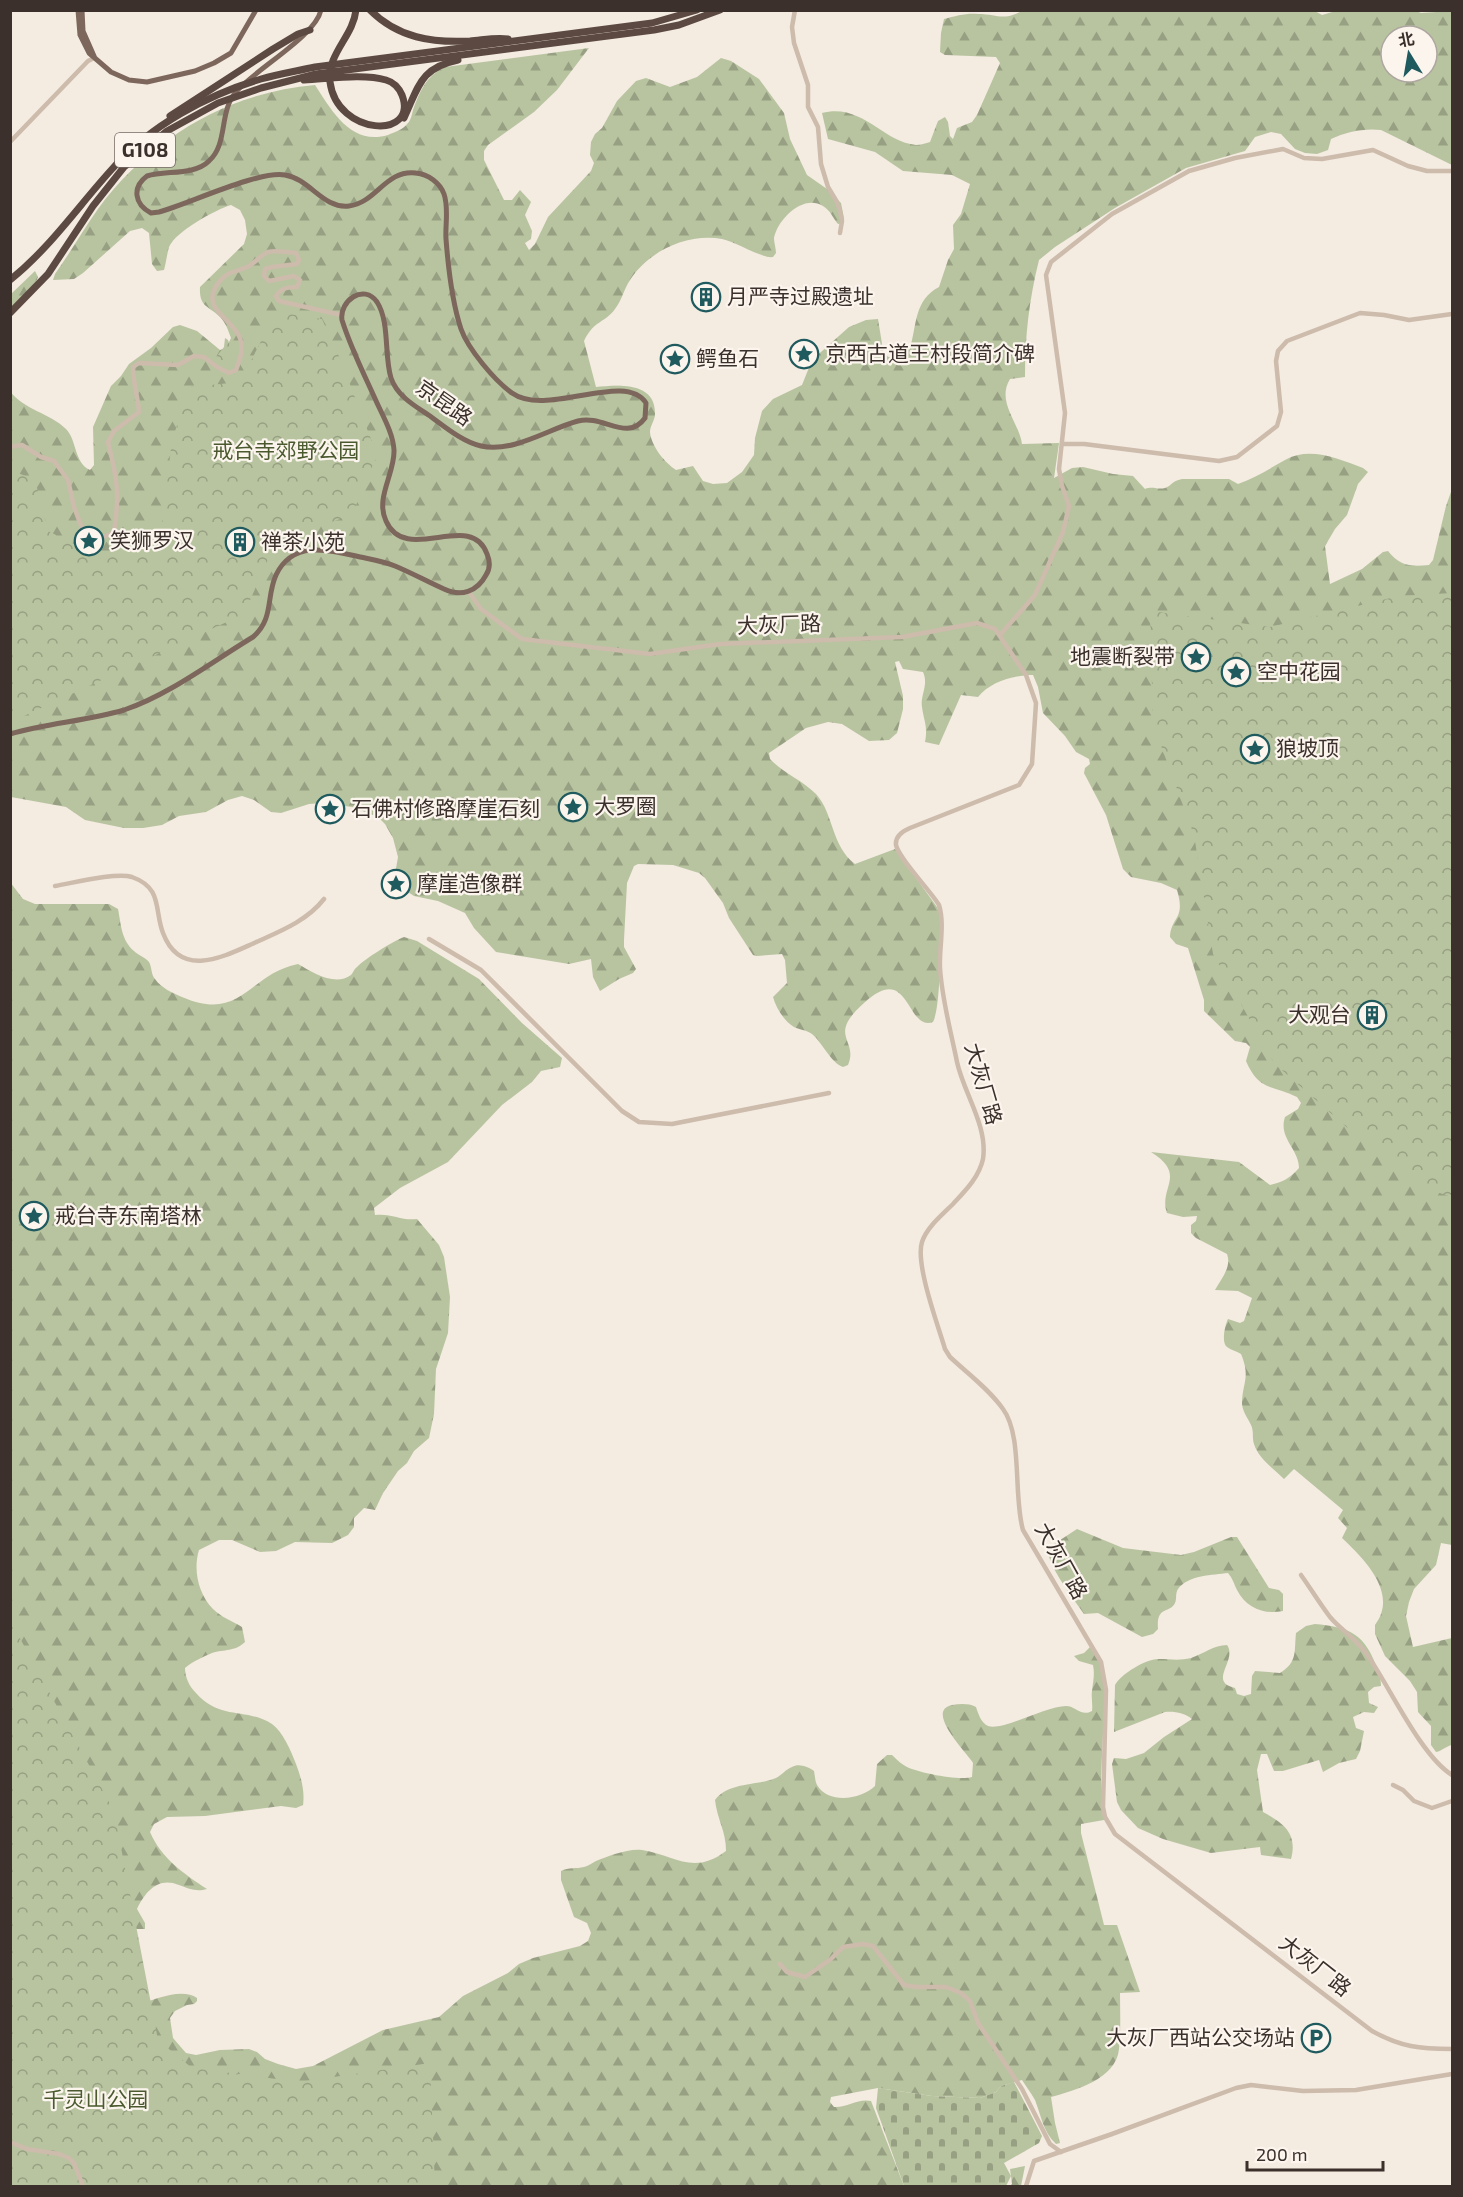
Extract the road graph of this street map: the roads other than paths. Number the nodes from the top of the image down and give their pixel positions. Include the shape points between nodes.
1 (80, 10) edge
2 (256, 10) edge
3 (321, 10) edge
4 (354, 10) edge
5 (370, 10) edge
6 (697, 10) edge
7 (720, 10) edge
8 (795, 10) edge
9 (310, 30) junction
10 (624, 30) junction
11 (523, 40) junction
12 (480, 53) junction
13 (94, 58) junction
14 (286, 81) junction
15 (330, 89) junction
16 (10, 142) edge
17 (138, 145) junction
18 (1452, 171) edge
19 (840, 233) dead end
20 (10, 280) edge
21 (10, 313) edge
22 (1452, 314) edge
23 (341, 315) junction
24 (1062, 444) junction
25 (10, 447) edge
26 (470, 592) junction
27 (1000, 635) junction
28 (10, 734) edge
29 (55, 886) dead end
30 (324, 898) dead end
31 (429, 939) dead end
32 (829, 1093) dead end
33 (1301, 1575) dead end
34 (1452, 1775) edge
35 (1393, 1785) dead end
36 (1452, 1800) edge
37 (780, 1964) dead end
38 (1452, 2049) edge
39 (1452, 2074) edge
40 (10, 2142) edge
41 (1061, 2152) junction
42 (83, 2187) edge
43 (1026, 2187) edge

1 - 13 main road via 78,28 82,42
2 - 13 main road via 231,53 195,70 147,82 129,80
3 - 9 main road
4 - 15 highway via 326,70
5 - 11 highway, G108 via 403,33 427,40
6 - 10 highway, G108
7 - 10 highway, G108 via 679,25
8 - 19 street via 794,43 808,85 808,107 819,128 820,164 840,211
9 - 17 highway via 273,49 162,121
9 - 23 main road, 京昆路 via 234,94 224,116 219,146 210,160 194,169 155,174 141,180 136,196 144,209 159,212 279,174 298,178 334,204 351,206 397,175 422,174 438,185 444,196 447,250 461,329 500,383 515,395 532,401 630,391 646,403 645,418 632,429 584,420 507,445 475,444 418,408 395,387 381,310 374,299 354,296 345,303
10 - 11 highway, G108
10 - 12 highway, G108
11 - 17 highway, G108 via 315,67 261,79 189,110
12 - 14 highway, G108
12 - 15 highway via 444,63 426,74 405,118 391,129 373,131 355,124 339,110
13 - 16 street
14 - 15 highway via 386,80 401,92 403,111 389,125 364,124 342,108
14 - 21 highway, G108 via 218,103 167,131 123,167 48,274
17 - 20 highway, G108
18 - 24 street via 1427,171 1372,150 1322,159 1304,158 1283,149 1189,171 1112,214 1051,262 1046,275 1065,413
22 - 24 street via 1409,320 1360,313 1287,341 1278,351 1276,361 1281,412 1276,426 1237,458 1219,460
23 - 25 street via 279,301 279,291 297,287 300,280 294,276 269,281 264,276 265,269 297,264 296,253 269,252 224,277 213,291 212,301 240,337 242,351 236,370 229,373 204,357 194,356 178,365 139,363 133,367 139,412 114,431 108,442 118,507 114,532 106,537 85,536 68,480 54,461 22,445
23 - 26 main road via 393,441 393,463 382,506 385,520 403,538 423,540 458,535 479,542 487,552 488,571 481,584
24 - 27 street via 1059,469 1069,506 1063,532 1035,596
26 - 27 street, 大灰厂路 via 481,609 522,639 650,654 720,644 903,638 978,623 995,628
26 - 28 main road via 454,593 380,561 334,551 303,551 290,557 279,570 268,616 253,637 136,705
27 - 38 street, 大灰厂路 via 1026,675 1036,703 1032,764 1019,785 910,828 902,832 896,844 942,914 942,988 958,1065 984,1148 971,1185 931,1227 921,1245 926,1284 945,1349 1007,1416 1015,1450 1023,1530 1101,1662 1106,1690 1103,1808 1115,1834 1372,2031 1412,2048
29 - 30 street via 121,876 147,885 155,895 163,933 171,947 195,962 221,958 294,926
31 - 32 street via 481,970 622,1112 639,1122 672,1124
33 - 34 street via 1331,1618 1365,1651 1425,1747
35 - 36 street via 1414,1801 1432,1808
37 - 41 street via 787,1972 805,1977 843,1947 863,1944 873,1946 904,1985 946,1987 961,1993 970,2001 978,2023 1022,2089 1050,2144
39 - 41 street via 1356,2090 1303,2091 1251,2085
40 - 42 street via 69,2158
41 - 43 street via 1034,2161

